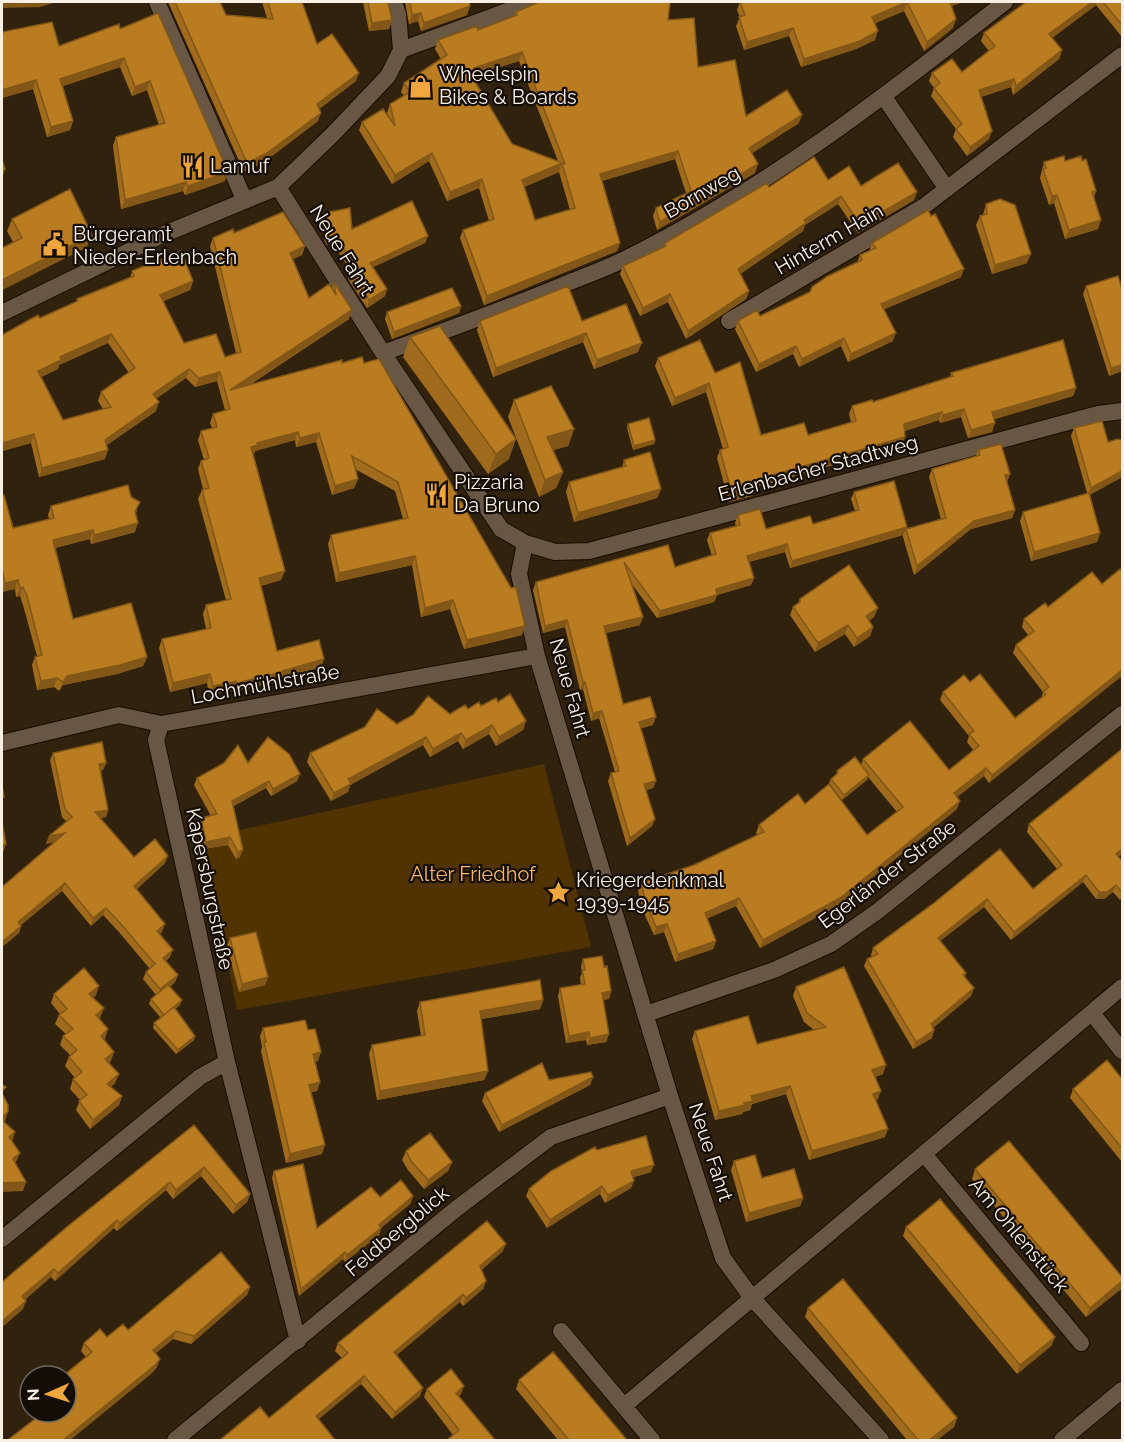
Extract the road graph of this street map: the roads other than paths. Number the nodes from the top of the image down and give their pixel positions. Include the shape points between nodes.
1 (157, 2) edge
2 (394, 2) edge
3 (532, 2) edge
4 (1005, 2) edge
5 (401, 50) junction
6 (1122, 55) edge
7 (884, 97) junction
8 (278, 187) junction
9 (947, 189) junction
10 (245, 201) junction
11 (2, 313) edge
12 (729, 321) dead end
13 (383, 353) junction
14 (1122, 411) edge
15 (525, 543) junction
16 (537, 656) junction
17 (1122, 714) edge
18 (161, 724) junction
19 (2, 743) edge
20 (1122, 987) edge
21 (1092, 1013) junction
22 (646, 1014) junction
23 (1122, 1051) edge
24 (227, 1062) junction
25 (670, 1096) junction
26 (924, 1154) junction
27 (2, 1239) edge
28 (752, 1299) junction
29 (561, 1331) dead end
30 (297, 1341) junction
31 (1081, 1343) dead end
32 (1122, 1390) edge
33 (624, 1406) junction
34 (175, 1440) edge
35 (652, 1440) edge
36 (881, 1440) edge
37 (1062, 1440) edge

1 - 10 street
2 - 5 street
3 - 5 street
4 - 7 street, Bornweg
5 - 8 street via 388,76
6 - 9 street, Hinterm Hain
7 - 9 street
7 - 13 street, Bornweg via 747,191 628,258 523,302
8 - 10 street
8 - 13 street, Neue Fahrt
9 - 12 street, Hinterm Hain
10 - 11 street via 162,235
13 - 15 street, Neue Fahrt via 501,529
14 - 15 street, Erlenbacher Stadtweg via 1098,414 589,551 555,552
15 - 16 street, Neue Fahrt via 519,574
16 - 18 street, Lochmühlstraße
16 - 22 street, Neue Fahrt
17 - 22 street, Egerländer Straße via 878,911 831,944 774,970
18 - 19 street, Lochmühlstraße via 119,716
18 - 24 street, Kapersburgstraße via 156,740
20 - 21 street
21 - 23 street
21 - 26 street
22 - 25 street, Neue Fahrt
24 - 27 street via 200,1077
24 - 30 street, Kapersburgstraße
25 - 28 street, Neue Fahrt via 723,1258
25 - 30 street, Feldbergblick via 551,1137 456,1209
26 - 28 street
26 - 31 street, Am Ohlenstück
28 - 33 street
28 - 36 street
29 - 33 street
30 - 34 street, Feldbergblick
32 - 37 street
33 - 35 street

